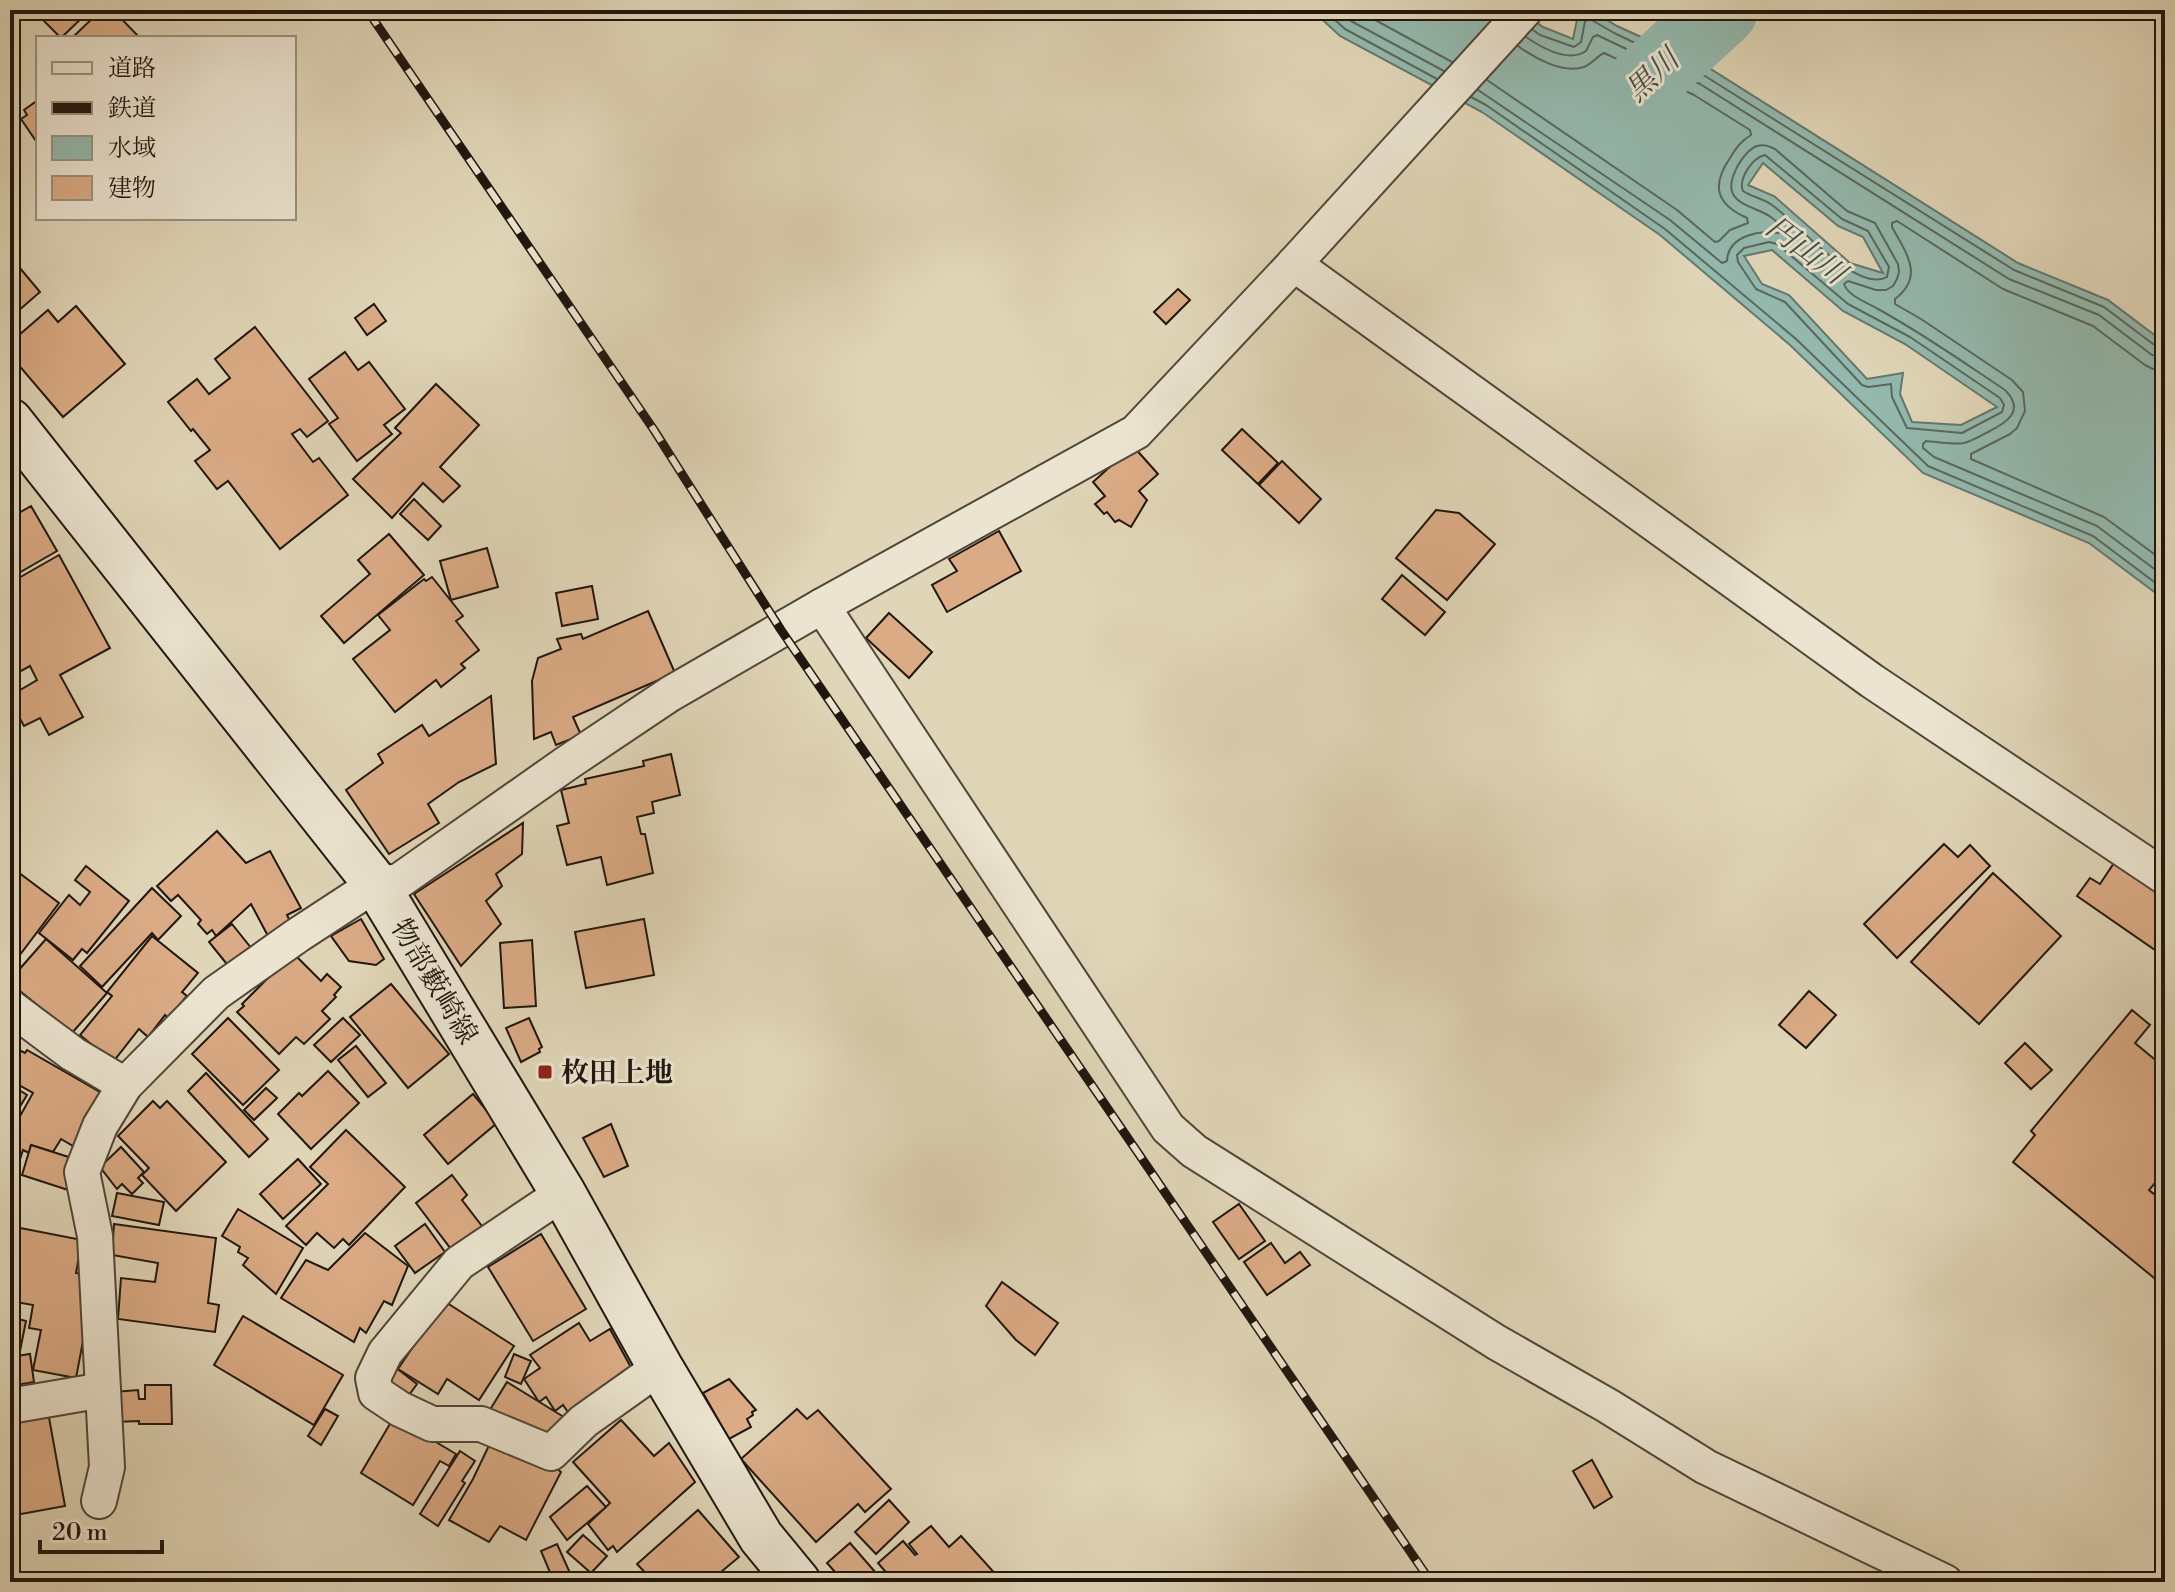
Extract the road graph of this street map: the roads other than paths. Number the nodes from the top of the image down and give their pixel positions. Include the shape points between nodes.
1 (1525, 10) edge
2 (1305, 252) junction
3 (10, 421) edge
4 (822, 606) junction
5 (2165, 877) edge
6 (376, 884) junction
7 (10, 1007) edge
8 (125, 1085) junction
9 (563, 1193) junction
10 (660, 1367) junction
11 (103, 1390) junction
12 (10, 1406) edge
13 (99, 1501) dead end
14 (798, 1582) edge
15 (1945, 1582) edge

1 - 2 street
2 - 4 street via 1136,432
2 - 5 street via 1872,681
3 - 6 main road, 物部藪崎線
4 - 6 street via 670,694 399,881
4 - 15 street via 1168,1128 1194,1151 1706,1467
6 - 8 street via 216,993
6 - 9 main road, 物部藪崎線
7 - 8 street
8 - 11 street via 100,1126 82,1172 95,1236
9 - 10 main road, 物部藪崎線
9 - 10 street via 459,1263 385,1353 373,1378 376,1393 432,1424 481,1424 551,1453 584,1421
10 - 14 main road, 物部藪崎線 via 761,1537
11 - 12 street
11 - 13 street via 107,1467

